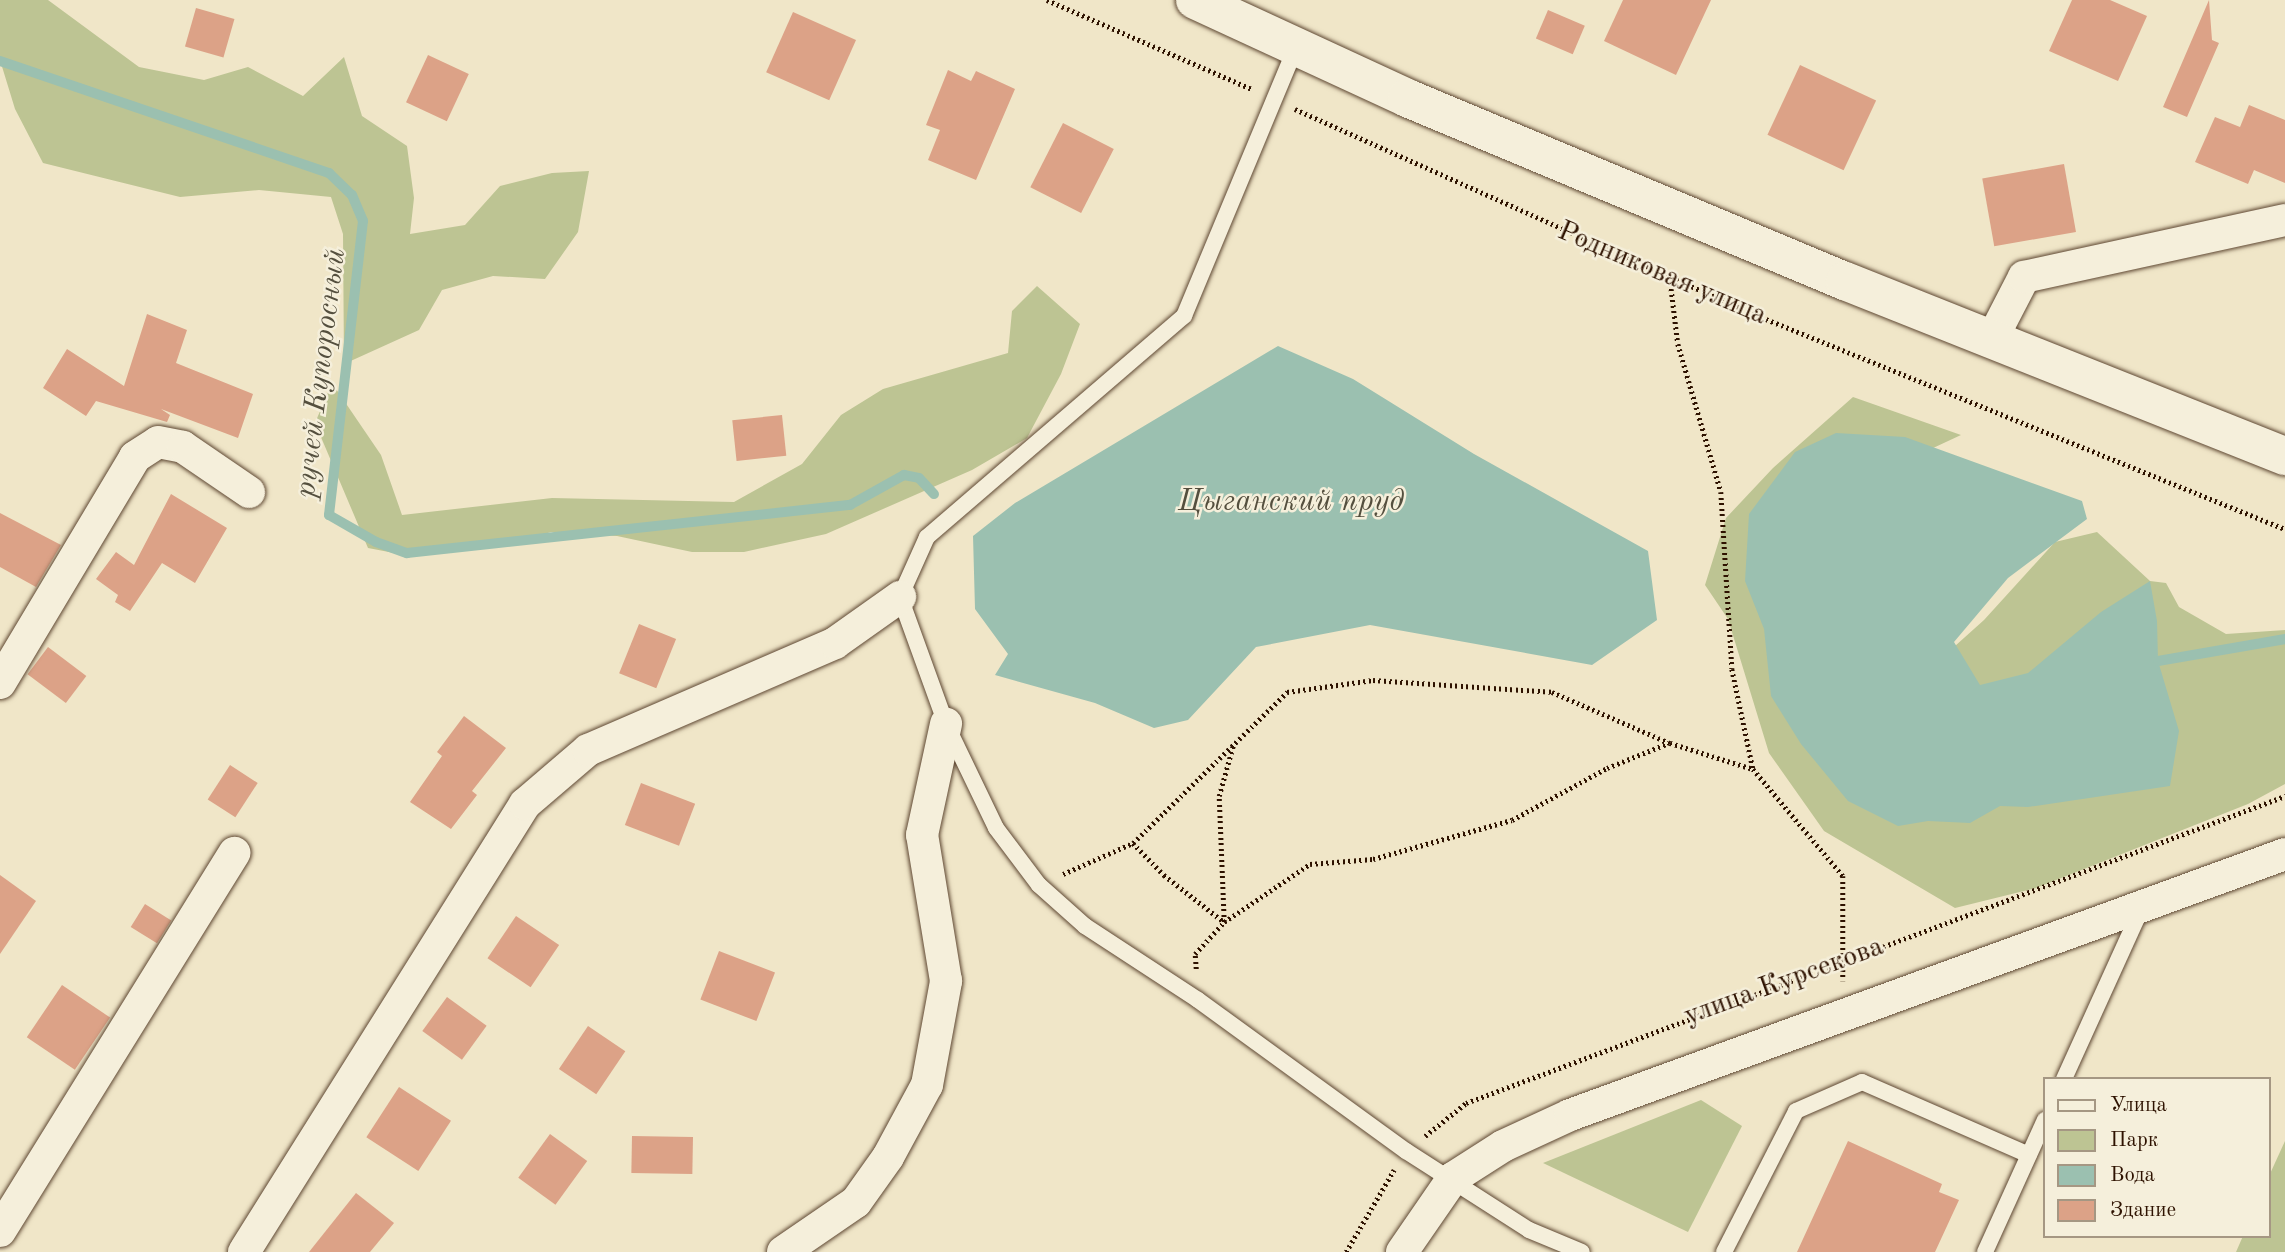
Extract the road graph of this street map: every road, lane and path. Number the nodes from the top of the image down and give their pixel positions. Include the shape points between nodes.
1 (1047, 0) edge
2 (1195, 0) edge
3 (1296, 47) junction
4 (1272, 98) junction
5 (2285, 220) edge
6 (1670, 277) junction
7 (1992, 339) junction
8 (2285, 456) edge
9 (249, 492) dead end
10 (2285, 529) edge
11 (900, 597) junction
12 (0, 683) edge
13 (946, 724) junction
14 (1234, 742) junction
15 (1670, 743) junction
16 (1753, 769) junction
17 (2285, 796) edge
18 (1133, 843) junction
19 (234, 853) dead end
20 (2285, 854) edge
21 (1040, 885) junction
22 (2142, 907) junction
23 (1224, 922) junction
24 (1198, 1000) junction
25 (1829, 1024) junction
26 (2065, 1077) edge
27 (2044, 1121) edge
28 (1406, 1151) junction
29 (2029, 1155) junction
30 (1453, 1178) junction
31 (0, 1231) edge
32 (244, 1252) edge
33 (783, 1252) edge
34 (1346, 1252) edge
35 (1402, 1252) edge
36 (1582, 1252) edge
37 (1724, 1252) edge
38 (1985, 1252) edge

1 - 4 path, Родниковая улица
2 - 3 main road
3 - 4 lane
3 - 7 main road via 1433,109
4 - 6 path, Родниковая улица
4 - 11 lane via 1184,316 927,537
5 - 7 street via 2024,277
6 - 10 path, Родниковая улица
6 - 16 path via 1678,344 1721,492 1732,669
7 - 8 main road
9 - 12 street via 183,447 158,442 135,457
11 - 13 lane
11 - 32 street via 835,643 588,750 525,804
13 - 21 lane via 996,828
13 - 33 street via 922,835 946,981 927,1085 888,1157 856,1202
14 - 15 path via 1287,692 1373,680 1552,692
14 - 18 path
14 - 23 path via 1219,796
15 - 16 path
15 - 23 path via 1607,768 1512,820 1373,859 1310,864
16 - 25 path via 1843,876 1845,973
17 - 28 path, улица Курсекова via 1466,1103
18 - 21 path
18 - 23 path via 1164,875
19 - 31 street
20 - 22 street, улица Курсекова
21 - 24 lane via 1084,926
22 - 25 street, улица Курсекова
22 - 26 lane
23 - 24 path via 1195,954
24 - 28 lane
25 - 30 street, улица Курсекова via 1570,1115 1503,1146
27 - 29 lane
28 - 30 lane
28 - 34 path, улица Курсекова
29 - 37 lane via 1862,1082 1796,1111
29 - 38 lane
30 - 35 street, улица Курсекова
30 - 36 lane via 1529,1230

